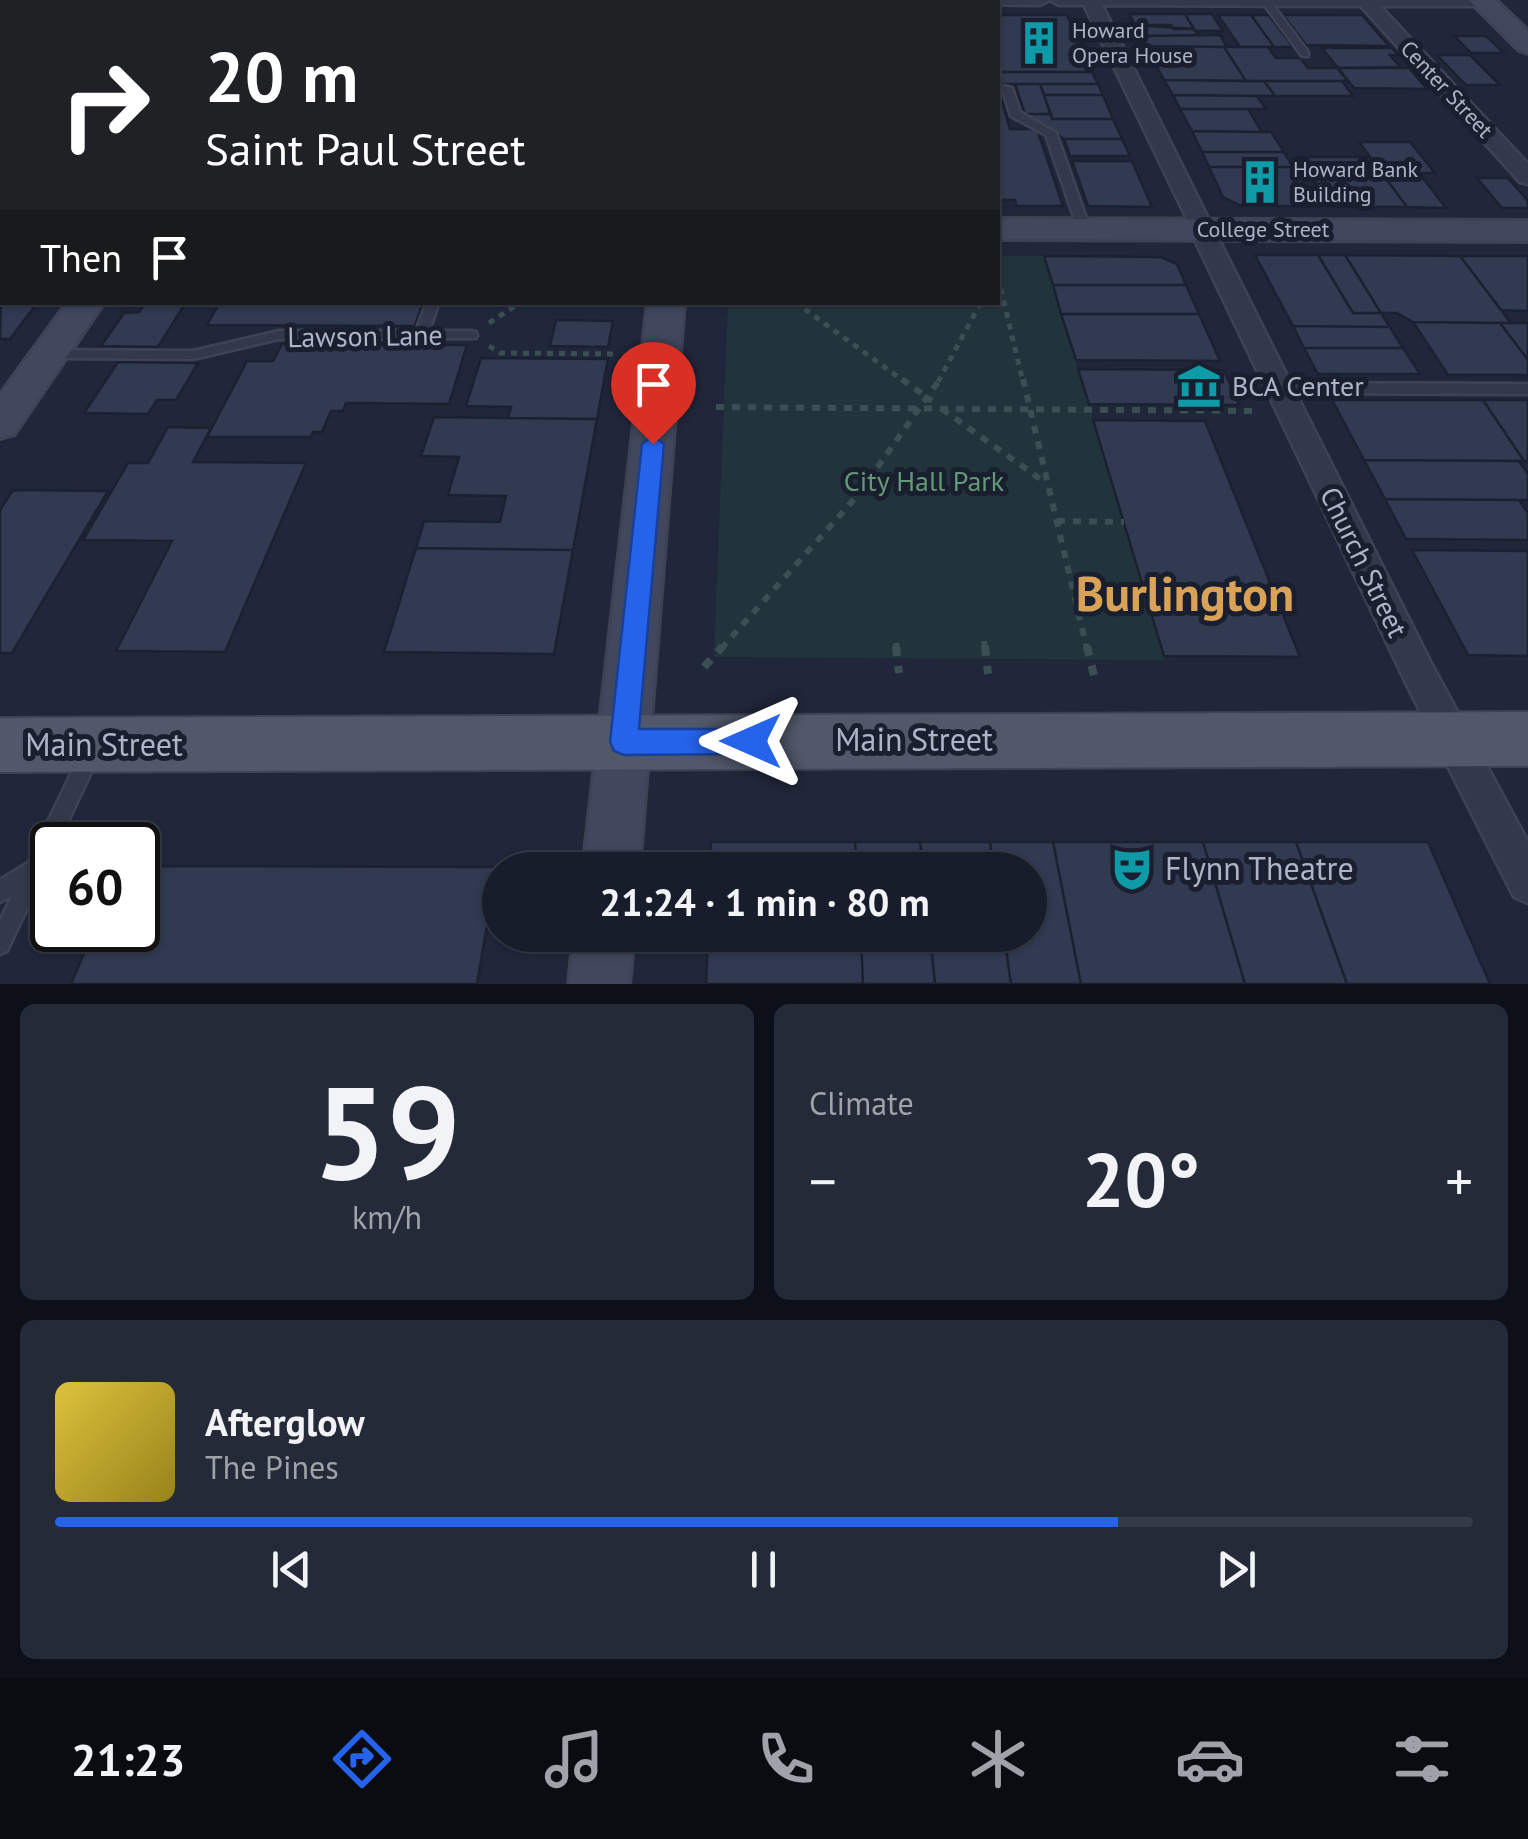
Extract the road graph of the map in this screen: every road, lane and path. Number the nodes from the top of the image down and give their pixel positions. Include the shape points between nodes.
1 (1000, 0) edge
2 (1040, 0) edge
3 (1059, 0) edge
4 (1194, 0) edge
5 (1265, 1) edge
6 (1366, 1) edge
7 (1481, 1) edge
8 (1093, 5) dead end
9 (1528, 44) edge
10 (1305, 54) dead end
11 (1007, 88) dead end
12 (1528, 177) edge
13 (1000, 229) edge
14 (1084, 229) junction
15 (1528, 231) edge
16 (1000, 285) edge
17 (85, 305) edge
18 (432, 305) edge
19 (516, 305) edge
20 (666, 305) edge
21 (799, 305) edge
22 (979, 305) edge
23 (500, 316) dead end
24 (471, 334) joint
25 (421, 335) junction
26 (50, 354) junction
27 (616, 354) dead end
28 (1528, 389) edge
29 (1285, 399) junction
30 (931, 400) junction
31 (716, 407) dead end
32 (924, 408) junction
33 (941, 408) junction
34 (1030, 409) junction
35 (0, 424) edge
36 (1048, 484) junction
37 (1057, 521) junction
38 (1124, 522) dead end
39 (984, 640) dead end
40 (896, 643) dead end
41 (704, 668) dead end
42 (898, 673) dead end
43 (988, 674) dead end
44 (1094, 676) dead end
45 (1453, 739) junction
46 (1528, 739) edge
47 (624, 742) junction
48 (0, 745) edge
49 (95, 745) junction
50 (58, 822) edge
51 (612, 852) edge
52 (30, 873) edge
53 (30, 880) edge
54 (1528, 884) edge
55 (0, 892) edge
56 (0, 944) edge
57 (602, 952) edge
58 (599, 984) edge

1 - 2 street
3 - 4 street
4 - 5 street
5 - 6 street
5 - 10 lane
6 - 7 street
6 - 12 street, Center Street
7 - 9 street
8 - 29 street, Church Street
11 - 14 lane via 1015,114 1051,133
13 - 14 street, College Street
14 - 15 street, College Street
16 - 34 path
17 - 26 street
18 - 25 lane
19 - 23 path
20 - 47 street
21 - 30 path
22 - 30 path
24 - 25 lane, Lawson Lane
24 - 27 path, Lawson Lane via 500,353
25 - 26 lane, Lawson Lane via 279,336 193,355
26 - 35 street
28 - 29 lane
29 - 34 path
29 - 45 street, Church Street
30 - 32 path
30 - 33 path
31 - 32 path
32 - 33 path
32 - 41 path via 852,504
33 - 34 path
33 - 36 path
34 - 36 path
36 - 37 path
37 - 38 path
37 - 44 path
39 - 43 path
40 - 42 path
45 - 46 main road, Main Street
45 - 47 main road, Main Street
45 - 54 street, Church Street
47 - 49 main road, Main Street
47 - 51 street
48 - 49 main road, Main Street
49 - 50 lane
52 - 55 lane
53 - 56 lane
57 - 58 street

